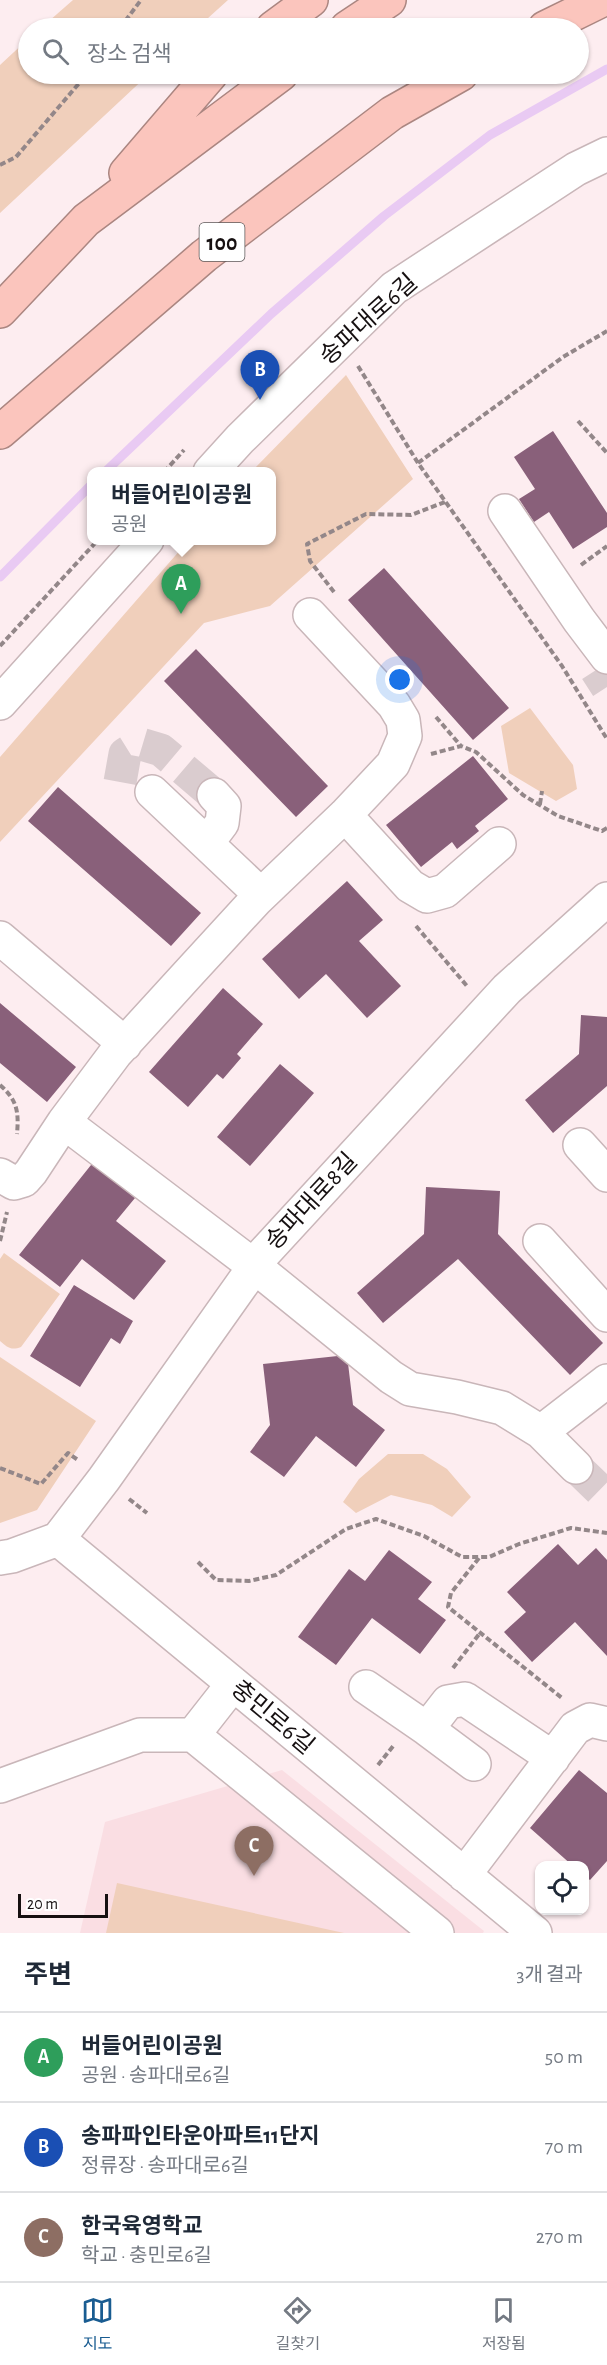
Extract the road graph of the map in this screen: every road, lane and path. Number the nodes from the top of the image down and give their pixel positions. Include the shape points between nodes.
1 (141, 0) edge
2 (273, 0) edge
3 (311, 0) edge
4 (389, 0) edge
5 (570, 0) edge
6 (602, 0) edge
7 (128, 18) edge
8 (258, 18) edge
9 (287, 18) edge
10 (362, 18) edge
11 (546, 18) edge
12 (565, 18) edge
13 (78, 84) edge
14 (203, 84) edge
15 (268, 84) edge
16 (443, 84) edge
17 (607, 154) edge
18 (0, 165) edge
19 (86, 220) junction
20 (0, 311) edge
21 (607, 331) edge
22 (353, 358) dead end
23 (578, 421) dead end
24 (0, 432) edge
25 (607, 453) edge
26 (418, 463) junction
27 (214, 467) edge
28 (445, 502) junction
29 (505, 511) dead end
30 (93, 545) edge
31 (142, 545) edge
32 (339, 597) dead end
33 (310, 615) dead end
34 (0, 646) edge
35 (607, 657) tunnel mouth
36 (0, 703) edge
37 (607, 739) edge
38 (424, 761) dead end
39 (542, 791) dead end
40 (152, 792) dead end
41 (214, 795) tunnel mouth
42 (540, 804) junction
43 (345, 815) junction
44 (607, 828) edge
45 (207, 843) junction
46 (500, 844) dead end
47 (261, 895) junction
48 (607, 899) edge
49 (0, 938) edge
50 (125, 1044) junction
51 (0, 1085) edge
52 (64, 1122) junction
53 (580, 1145) dead end
54 (607, 1175) edge
55 (7, 1179) edge
56 (540, 1241) dead end
57 (254, 1266) junction
58 (607, 1315) edge
59 (607, 1381) edge
60 (541, 1432) junction
61 (576, 1467) tunnel mouth
62 (0, 1468) edge
63 (104, 1479) junction
64 (607, 1533) edge
65 (58, 1539) junction
66 (480, 1557) junction
67 (0, 1558) edge
68 (198, 1562) dead end
69 (233, 1684) junction
70 (366, 1687) dead end
71 (598, 1722) edge
72 (420, 1724) junction
73 (194, 1735) junction
74 (552, 1758) junction
75 (474, 1764) dead end
76 (0, 1786) edge
77 (360, 1789) junction
78 (464, 1875) junction
79 (499, 1920) edge
80 (437, 1933) edge
81 (535, 1933) edge

1 - 7 path
2 - 8 highway
3 - 9 highway
4 - 10 highway
5 - 11 highway
6 - 12 highway
13 - 18 path via 16,157
14 - 19 highway
15 - 19 highway
16 - 24 highway, 100 via 392,113 204,256
17 - 27 street, 송파대로6길 via 576,169 394,288
19 - 20 highway
21 - 26 path via 563,357
22 - 26 path
23 - 25 path
26 - 28 path
28 - 32 path via 411,515 366,514 307,544 310,561
28 - 37 path via 562,666
29 - 35 street
30 - 34 path
31 - 36 street
33 - 43 street via 394,705 403,720 405,736 393,764
38 - 42 path via 432,753 461,746 476,752 502,778
39 - 42 path
40 - 45 street
41 - 45 street via 224,806 222,823
42 - 44 path via 558,816 602,831
43 - 46 street via 410,886 427,896 445,891
43 - 47 street
45 - 47 street
47 - 50 street
48 - 57 street, 송파대로8길 via 507,989
49 - 50 street
50 - 52 street
51 - 55 path via 13,1096 19,1118
52 - 55 street via 24,1180
52 - 57 street
53 - 54 street
56 - 58 street
57 - 60 street via 410,1389 502,1408
57 - 63 street, 송파대로8길
59 - 60 street
60 - 61 street
62 - 63 path via 41,1484 68,1452
63 - 65 street, 송파대로8길
64 - 66 path via 570,1528
65 - 67 street
65 - 69 street, 충민로6길
66 - 68 path via 462,1557 424,1536 376,1519 346,1529 276,1575 249,1581 216,1580
66 - 71 path via 451,1593 448,1607
69 - 73 street
69 - 77 street, 충민로6길
70 - 72 street
71 - 74 street via 575,1728
72 - 74 street via 448,1702 465,1699
72 - 75 street
72 - 77 path
73 - 76 street via 140,1735
73 - 80 street
74 - 78 street
77 - 78 street, 충민로6길
78 - 79 street, 충민로6길
79 - 81 street, 충민로6길

